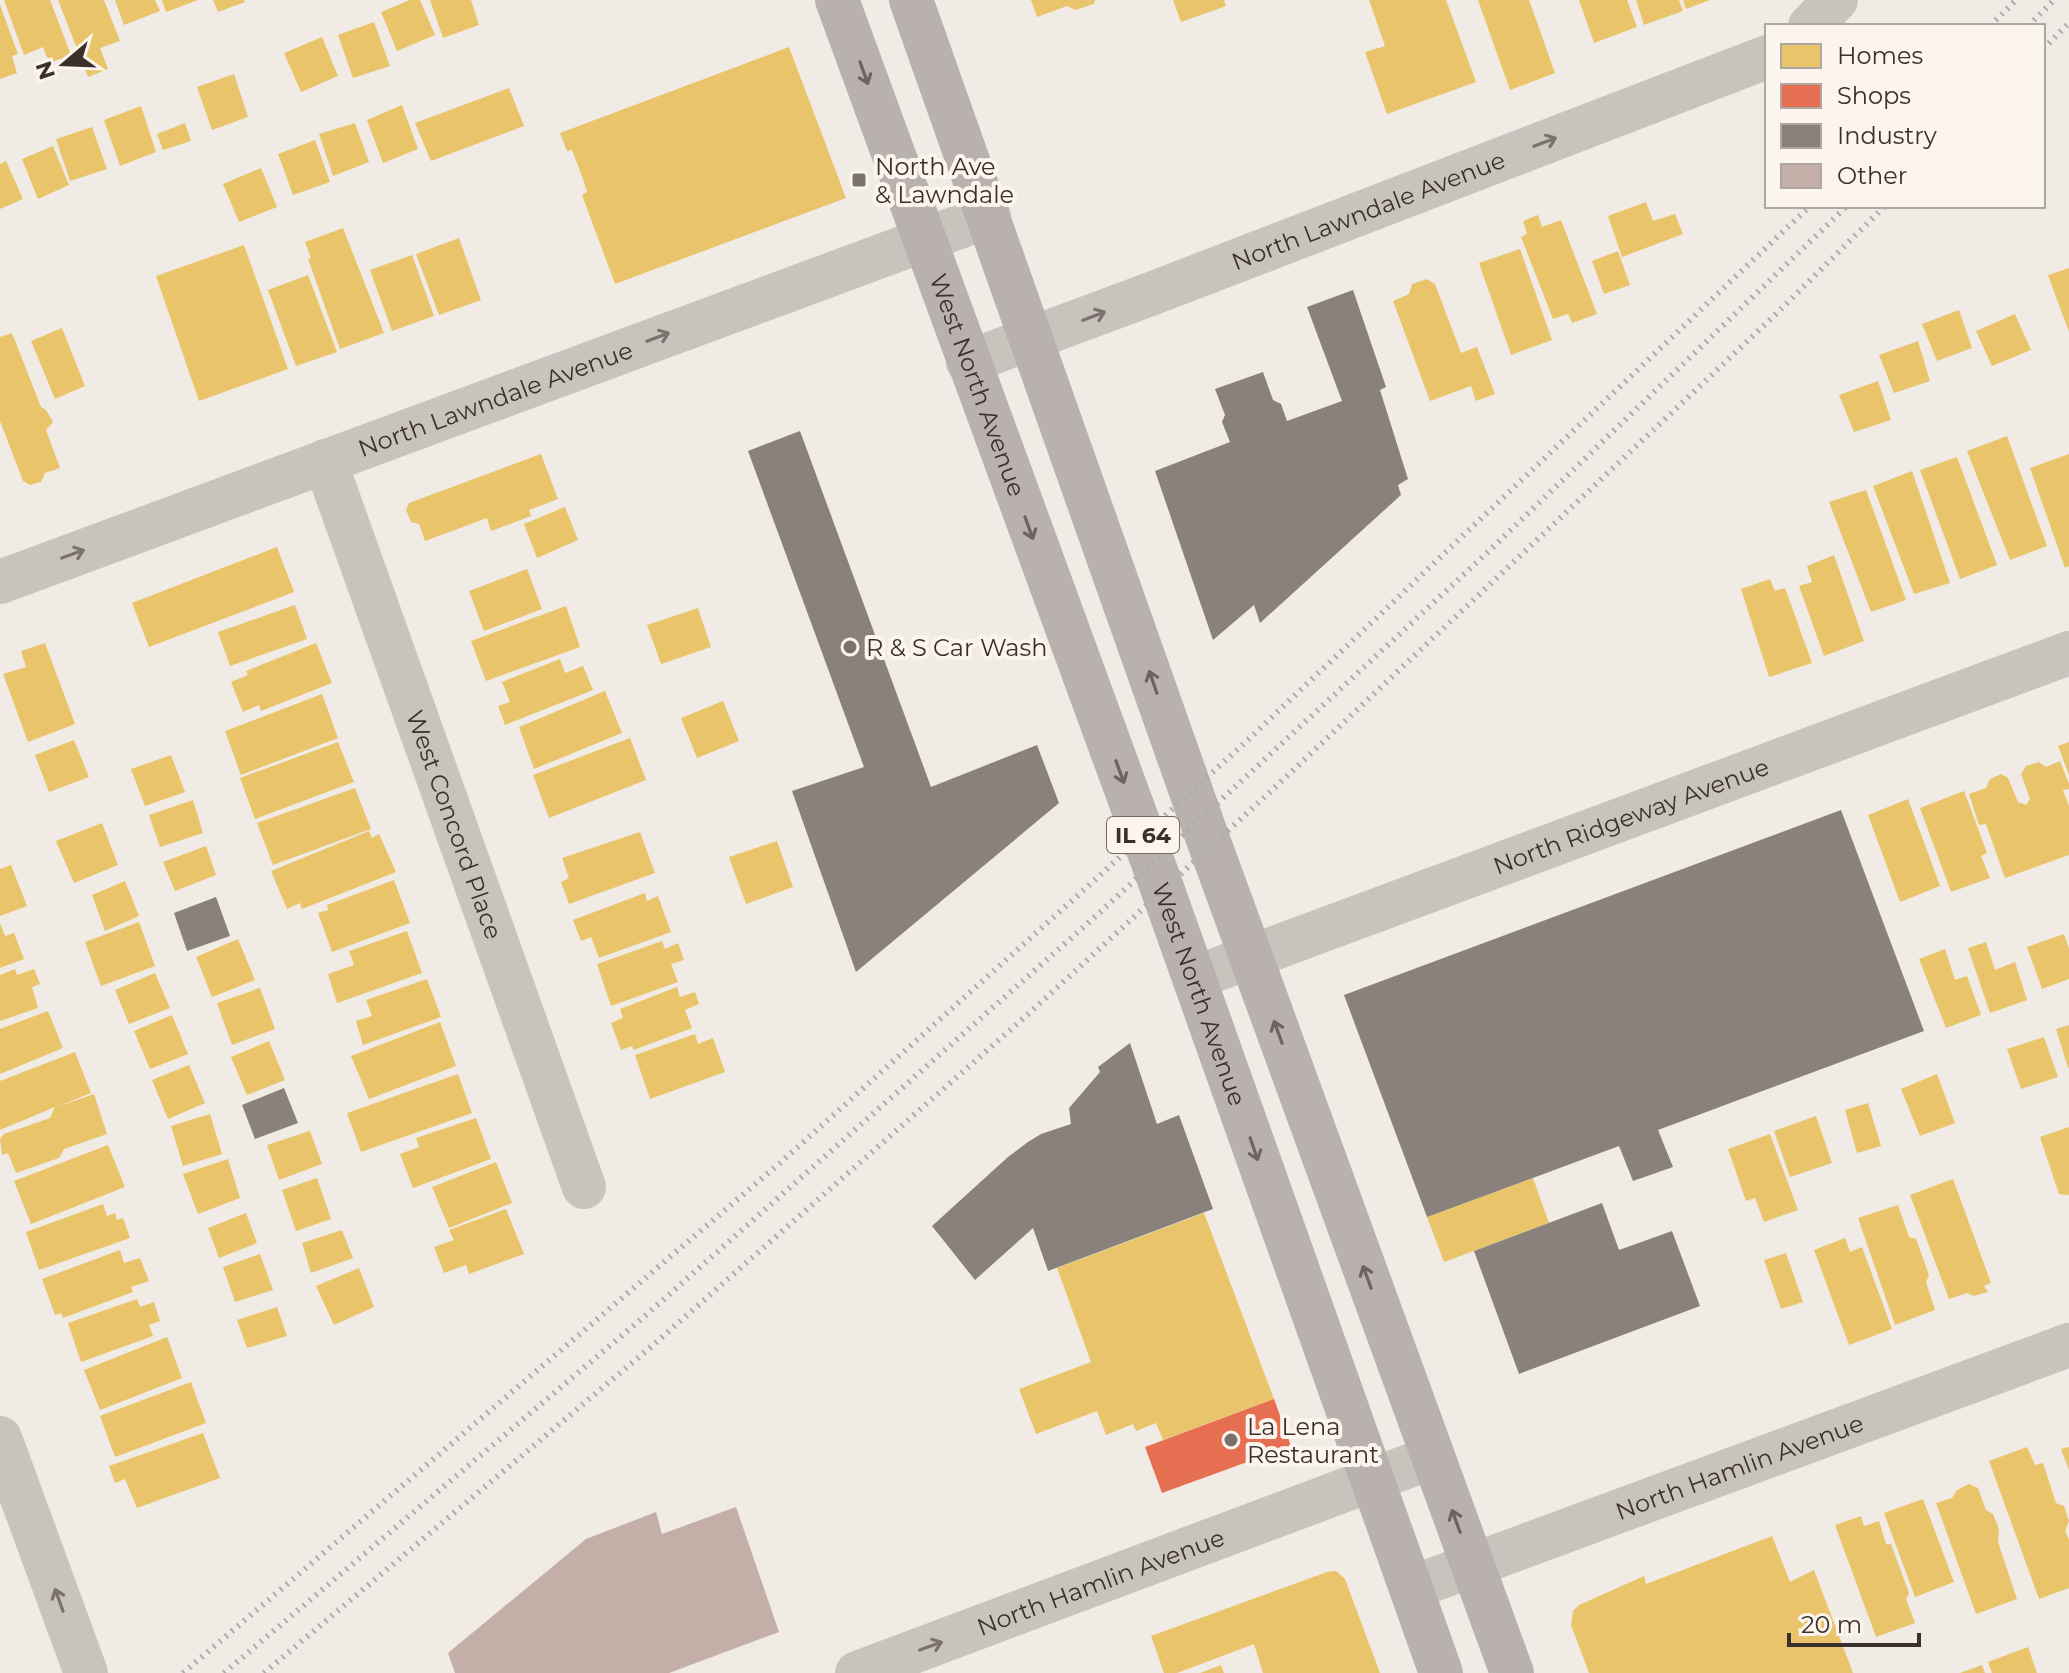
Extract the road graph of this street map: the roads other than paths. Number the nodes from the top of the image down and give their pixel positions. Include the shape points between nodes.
1 (837, 0) edge
2 (911, 0) edge
3 (1836, 0) edge
4 (1812, 24) edge
5 (1765, 58) edge
6 (989, 216) junction
7 (923, 241) junction
8 (1032, 338) junction
9 (968, 362) junction
10 (325, 461) junction
11 (0, 582) edge
12 (2069, 653) edge
13 (1251, 958) junction
14 (1194, 978) junction
15 (584, 1187) dead end
16 (2069, 1345) edge
17 (0, 1438) edge
18 (1433, 1457) junction
19 (1371, 1480) junction
20 (1472, 1565) junction
21 (1411, 1588) junction
22 (86, 1673) edge
23 (857, 1673) edge
24 (1441, 1673) edge
25 (1512, 1673) edge

1 -> 7 main road, West North Avenue / IL 64
2 - 6 main road, IL 64
3 - 4 street
8 -> 5 street, North Lawndale Avenue
6 - 7 street, North Lawndale Avenue
6 - 8 main road, IL 64
7 - 9 main road, West North Avenue / IL 64
10 -> 7 street, North Lawndale Avenue
8 - 9 street, North Lawndale Avenue
13 -> 8 main road, IL 64
9 -> 14 main road, West North Avenue / IL 64
11 -> 10 street, North Lawndale Avenue
10 - 15 street, West Concord Place
12 - 13 street, North Ridgeway Avenue
13 - 14 street, North Ridgeway Avenue
18 -> 13 main road, IL 64
14 -> 19 main road, West North Avenue / IL 64
16 - 20 street, North Hamlin Avenue
22 -> 17 street
18 - 19 street, North Hamlin Avenue
20 -> 18 main road, IL 64
19 - 21 main road, West North Avenue / IL 64
23 -> 19 street, North Hamlin Avenue
20 - 21 street, North Hamlin Avenue
20 - 25 main road, IL 64
21 - 24 main road, West North Avenue / IL 64

